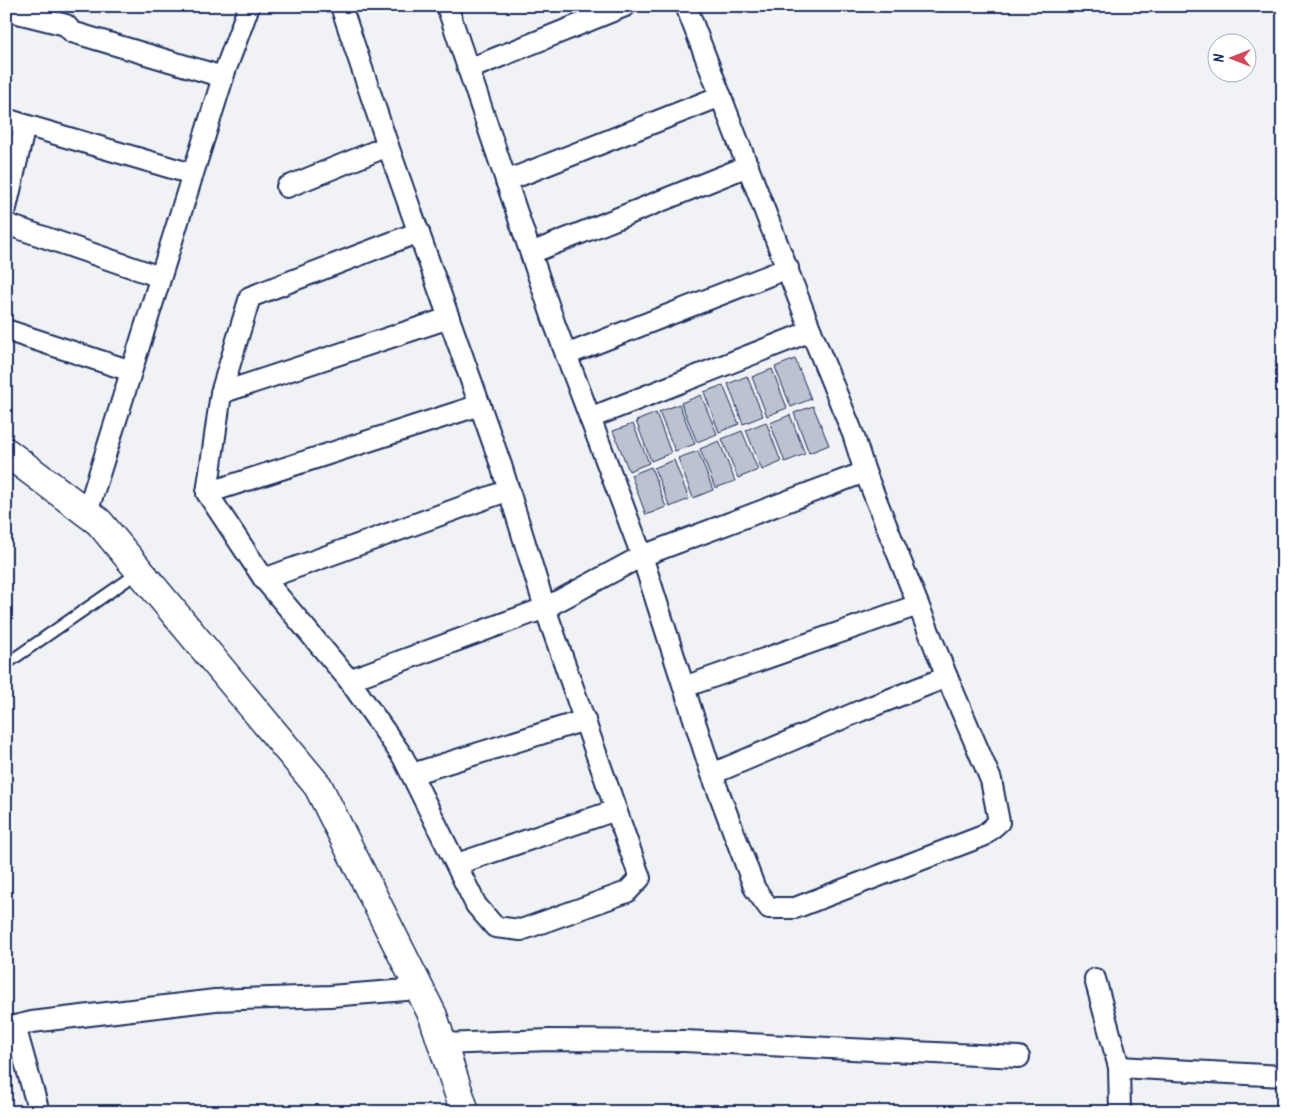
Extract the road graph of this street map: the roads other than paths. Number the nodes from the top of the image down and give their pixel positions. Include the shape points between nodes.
1 (248, 6) edge
2 (447, 6) edge
3 (625, 6) edge
4 (686, 6) edge
5 (342, 9) dead end
6 (6, 10) edge
7 (60, 14) edge
8 (469, 69) junction
9 (223, 76) junction
10 (721, 96) junction
11 (16, 122) edge
12 (388, 146) junction
13 (748, 166) junction
14 (192, 174) junction
15 (506, 182) junction
16 (287, 187) dead end
17 (6, 208) edge
18 (6, 224) edge
19 (419, 232) junction
20 (531, 253) junction
21 (788, 268) junction
22 (160, 277) junction
23 (449, 318) junction
24 (6, 330) edge
25 (811, 331) junction
26 (566, 355) junction
27 (131, 371) junction
28 (221, 393) junction
29 (480, 405) junction
30 (590, 418) junction
31 (6, 452) edge
32 (865, 472) junction
33 (509, 490) junction
34 (207, 492) junction
35 (87, 513) junction
36 (642, 556) junction
37 (140, 572) junction
38 (264, 579) junction
39 (918, 605) junction
40 (545, 608) junction
41 (6, 664) edge
42 (947, 677) junction
43 (349, 680) junction
44 (684, 687) junction
45 (584, 720) junction
46 (412, 774) junction
47 (712, 774) junction
48 (616, 810) junction
49 (457, 864) junction
50 (1094, 978) dead end
51 (419, 989) junction
52 (11, 1027) edge
53 (442, 1044) junction
54 (1019, 1057) dead end
55 (1119, 1067) junction
56 (1283, 1076) edge
57 (39, 1112) edge
58 (465, 1112) edge
59 (1120, 1112) edge

1 - 9 street
2 - 8 street
3 - 8 street
4 - 10 street
5 - 12 street
6 - 7 street
7 - 9 street via 72,32
8 - 15 street
9 - 14 street
10 - 13 street
10 - 15 street
11 - 14 street
11 - 17 street
12 - 16 street
12 - 19 street
13 - 20 street
13 - 21 street
14 - 22 street
15 - 20 street
18 - 22 street
19 - 23 street
19 - 28 street via 250,297
20 - 26 street
21 - 25 street
21 - 26 street
22 - 27 street
23 - 28 street
23 - 29 street
24 - 27 street
25 - 30 street
25 - 32 street
26 - 30 street
27 - 35 street
28 - 34 street
29 - 33 street
29 - 34 street
30 - 36 street
31 - 35 street
32 - 36 street
32 - 39 street
33 - 38 street
33 - 40 street
34 - 38 street
35 - 37 street via 99,522
36 - 40 street
36 - 44 street
37 - 41 lane
37 - 51 street via 318,786
38 - 43 street
39 - 42 street
39 - 44 street
40 - 43 street
40 - 45 street
42 - 47 street
42 - 47 street via 991,780 999,822 983,836 795,908 769,908 756,889
43 - 46 street
44 - 47 street
45 - 46 street
45 - 48 street
46 - 49 street
48 - 49 street
48 - 49 street via 640,878 627,892 520,930 495,927 476,906
50 - 55 street
51 - 52 street via 215,1000 94,1013
51 - 53 street
52 - 57 street
53 - 54 street via 550,1040 684,1042
53 - 58 street
55 - 56 street
55 - 59 street

